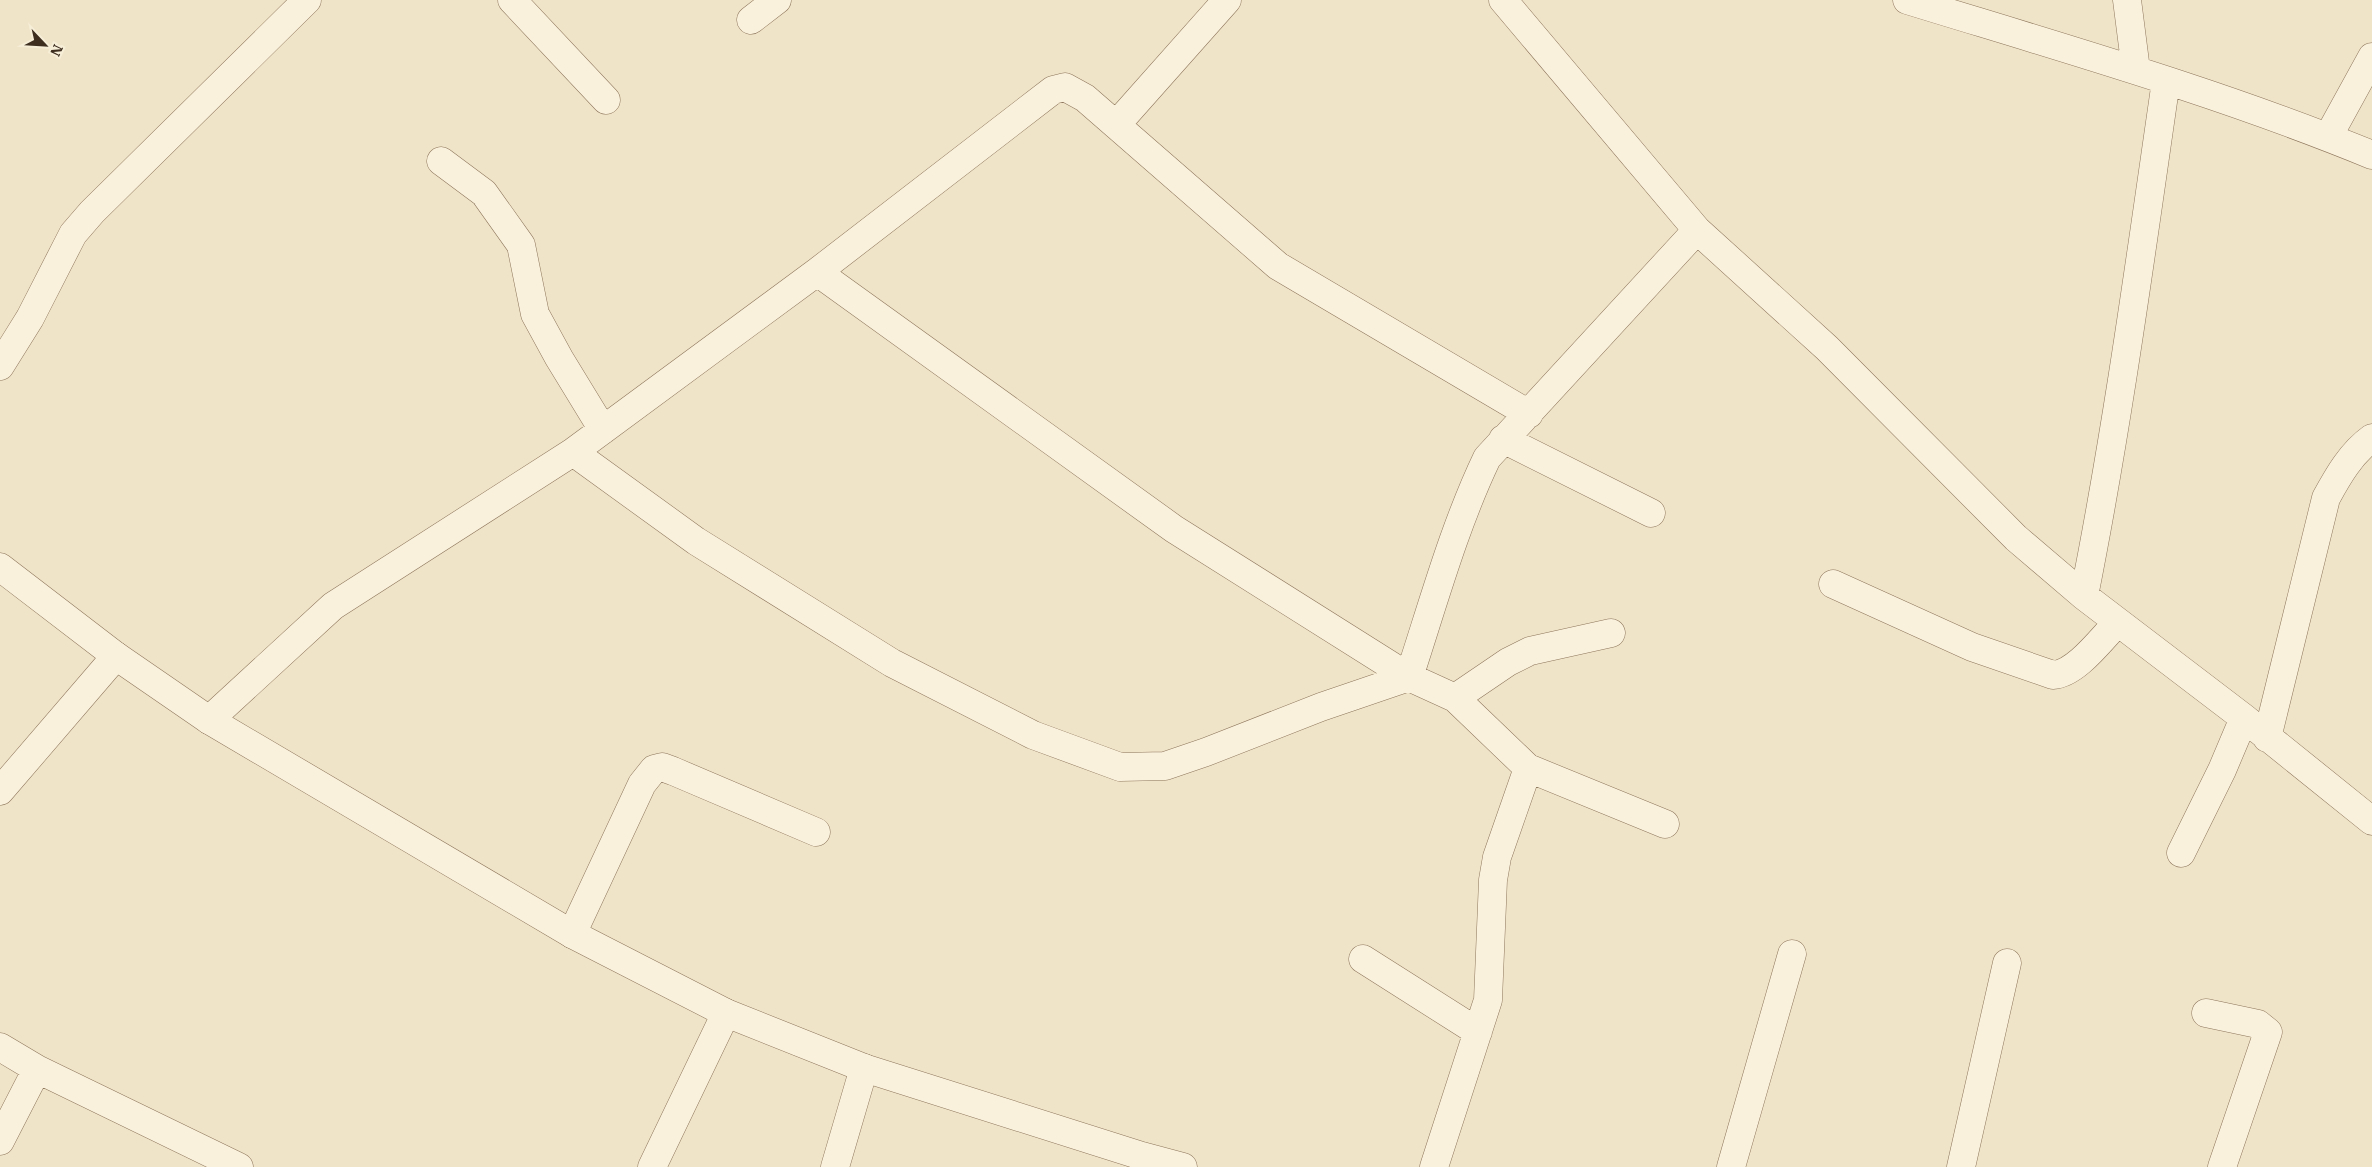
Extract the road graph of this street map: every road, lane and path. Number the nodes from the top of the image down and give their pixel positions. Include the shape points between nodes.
1 (307, 0) edge
2 (512, 0) edge
3 (776, 0) edge
4 (1227, 0) edge
5 (1503, 0) edge
6 (1907, 0) edge
7 (2127, 0) edge
8 (751, 20) dead end
9 (2372, 57) edge
10 (2136, 70) junction
11 (2166, 81) junction
12 (606, 100) dead end
13 (1116, 125) junction
14 (2328, 137) junction
15 (2372, 155) edge
16 (441, 161) dead end
17 (1697, 230) junction
18 (817, 272) junction
19 (0, 366) edge
20 (1529, 414) junction
21 (603, 430) junction
22 (2372, 438) edge
23 (1503, 439) junction
24 (573, 452) junction
25 (1651, 512) dead end
26 (0, 567) edge
27 (1833, 584) dead end
28 (2084, 596) junction
29 (2118, 622) junction
30 (1611, 633) dead end
31 (116, 656) junction
32 (1409, 677) junction
33 (1455, 698) junction
34 (2244, 718) junction
35 (209, 720) junction
36 (2267, 738) junction
37 (1528, 768) junction
38 (0, 791) edge
39 (2372, 822) edge
40 (1665, 824) dead end
41 (816, 832) dead end
42 (2181, 853) dead end
43 (572, 934) junction
44 (1792, 954) dead end
45 (1363, 959) dead end
46 (2007, 963) dead end
47 (726, 1013) junction
48 (2206, 1013) dead end
49 (1478, 1032) junction
50 (0, 1047) edge
51 (864, 1068) junction
52 (37, 1069) junction
53 (0, 1140) edge
54 (1141, 1162) edge
55 (238, 1167) edge
56 (652, 1167) edge
57 (835, 1167) edge
58 (1183, 1167) edge
59 (1434, 1167) edge
60 (1731, 1167) edge
61 (1961, 1167) edge
62 (2222, 1167) edge

1 - 19 street via 73,234 30,318
2 - 12 street
3 - 8 street
4 - 13 street
5 - 17 street
6 - 10 street
7 - 10 street
9 - 14 street
10 - 11 street
11 - 14 street
11 - 28 street via 2102,507
13 - 18 street via 1074,91 1065,87 1053,90
13 - 20 street via 1278,266
14 - 15 street
16 - 21 street via 484,193 520,245 535,314
17 - 20 street
17 - 28 street via 1827,348 2016,538
18 - 21 street
18 - 32 street via 1174,529
20 - 23 street
21 - 24 street
22 - 36 street via 2342,470 2326,498
23 - 25 street
23 - 32 street via 1487,458 1477,479
24 - 32 street via 696,541 892,662 1033,736 1120,767 1165,766
24 - 35 street via 333,606
26 - 31 street
27 - 29 street via 1972,647 2053,675 2073,668
28 - 29 street
29 - 34 street
30 - 33 street via 1530,651
31 - 35 street
31 - 38 street
32 - 33 street
33 - 37 street
34 - 36 street
34 - 42 street
35 - 43 street
36 - 39 street
37 - 40 street
37 - 49 street via 1497,857 1491,902 1488,1000
41 - 43 street via 673,771 662,767 654,769 642,784
43 - 47 street
44 - 60 street
45 - 49 street
46 - 61 street
47 - 51 street
47 - 56 street
48 - 62 street via 2258,1024 2268,1032
49 - 59 street
50 - 52 street
51 - 54 street
51 - 57 street
52 - 53 street
52 - 55 street
54 - 58 street

